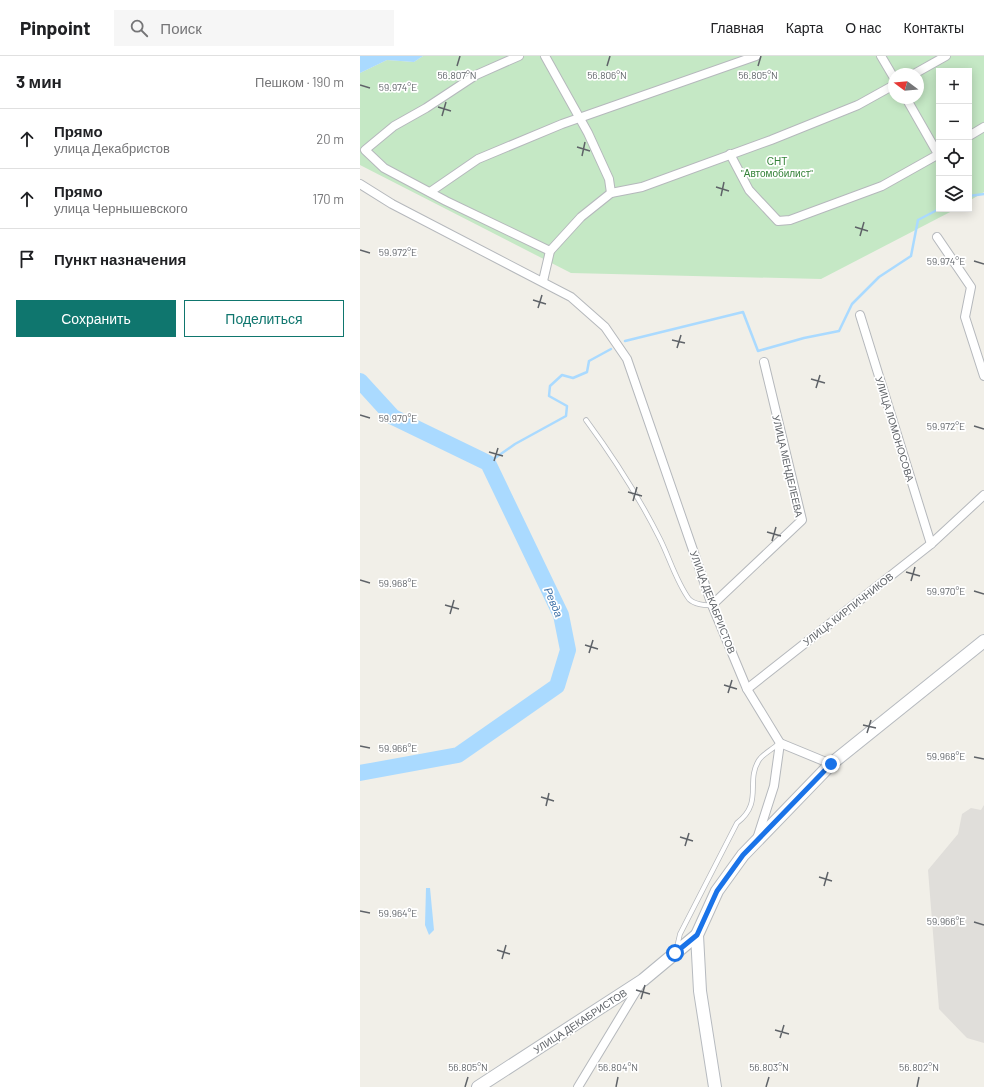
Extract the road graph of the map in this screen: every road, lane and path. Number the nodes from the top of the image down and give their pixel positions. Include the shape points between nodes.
1 (519, 56) edge
2 (545, 56) edge
3 (756, 56) edge
4 (881, 56) edge
5 (946, 56) edge
6 (888, 68) edge
7 (924, 68) edge
8 (888, 88) edge
9 (910, 104) edge
10 (579, 119) junction
11 (984, 127) edge
12 (972, 134) edge
13 (936, 149) edge
14 (730, 154) junction
15 (936, 156) edge
16 (360, 184) edge
17 (430, 192) junction
18 (612, 193) junction
19 (937, 237) dead end
20 (550, 252) junction
21 (543, 281) junction
22 (860, 315) dead end
23 (764, 362) dead end
24 (984, 376) edge
25 (586, 420) dead end
26 (984, 495) edge
27 (931, 544) junction
28 (712, 605) junction
29 (984, 641) edge
30 (747, 689) junction
31 (780, 742) junction
32 (831, 764) junction
33 (757, 841) junction
34 (697, 935) junction
35 (675, 953) junction
36 (643, 980) junction
37 (478, 1087) edge
38 (578, 1087) edge
39 (715, 1087) edge

1 - 17 street via 476,75 394,126 365,150 384,168
2 - 10 street
3 - 10 street
4 - 6 street
5 - 7 street
8 - 14 street via 858,105
9 - 13 street
10 - 17 street via 478,159
10 - 18 street via 609,179
11 - 12 street
14 - 15 street via 749,190 778,221 790,220 882,186
14 - 18 street via 642,187
16 - 21 street, УЛИЦА ДЕКАБРИСТОВ via 392,204
17 - 20 street
18 - 20 street via 581,217
19 - 24 street via 971,287 965,318
20 - 21 street
21 - 28 street, УЛИЦА ДЕКАБРИСТОВ via 571,297 605,327 627,359
22 - 27 street, УЛИЦА ЛОМОНОСОВА
23 - 28 street, УЛИЦА МЕНДЕЛЕЕВА via 802,520
25 - 28 lane via 614,458 660,539 690,600 705,606
26 - 27 street, УЛИЦА КИРПИЧНИКОВ
27 - 30 street, УЛИЦА КИРПИЧНИКОВ
28 - 30 street, УЛИЦА ДЕКАБРИСТОВ
29 - 32 main road
30 - 31 street, УЛИЦА ДЕКАБРИСТОВ
31 - 32 street
31 - 33 street via 774,786
31 - 35 lane via 759,760 754,775 753,803 744,818 736,824 680,934
32 - 33 main road
33 - 34 main road via 743,855 717,891
34 - 35 main road, УЛИЦА ДЕКАБРИСТОВ
34 - 39 main road via 700,990
35 - 36 main road, УЛИЦА ДЕКАБРИСТОВ
36 - 37 main road, УЛИЦА ДЕКАБРИСТОВ
36 - 38 street

